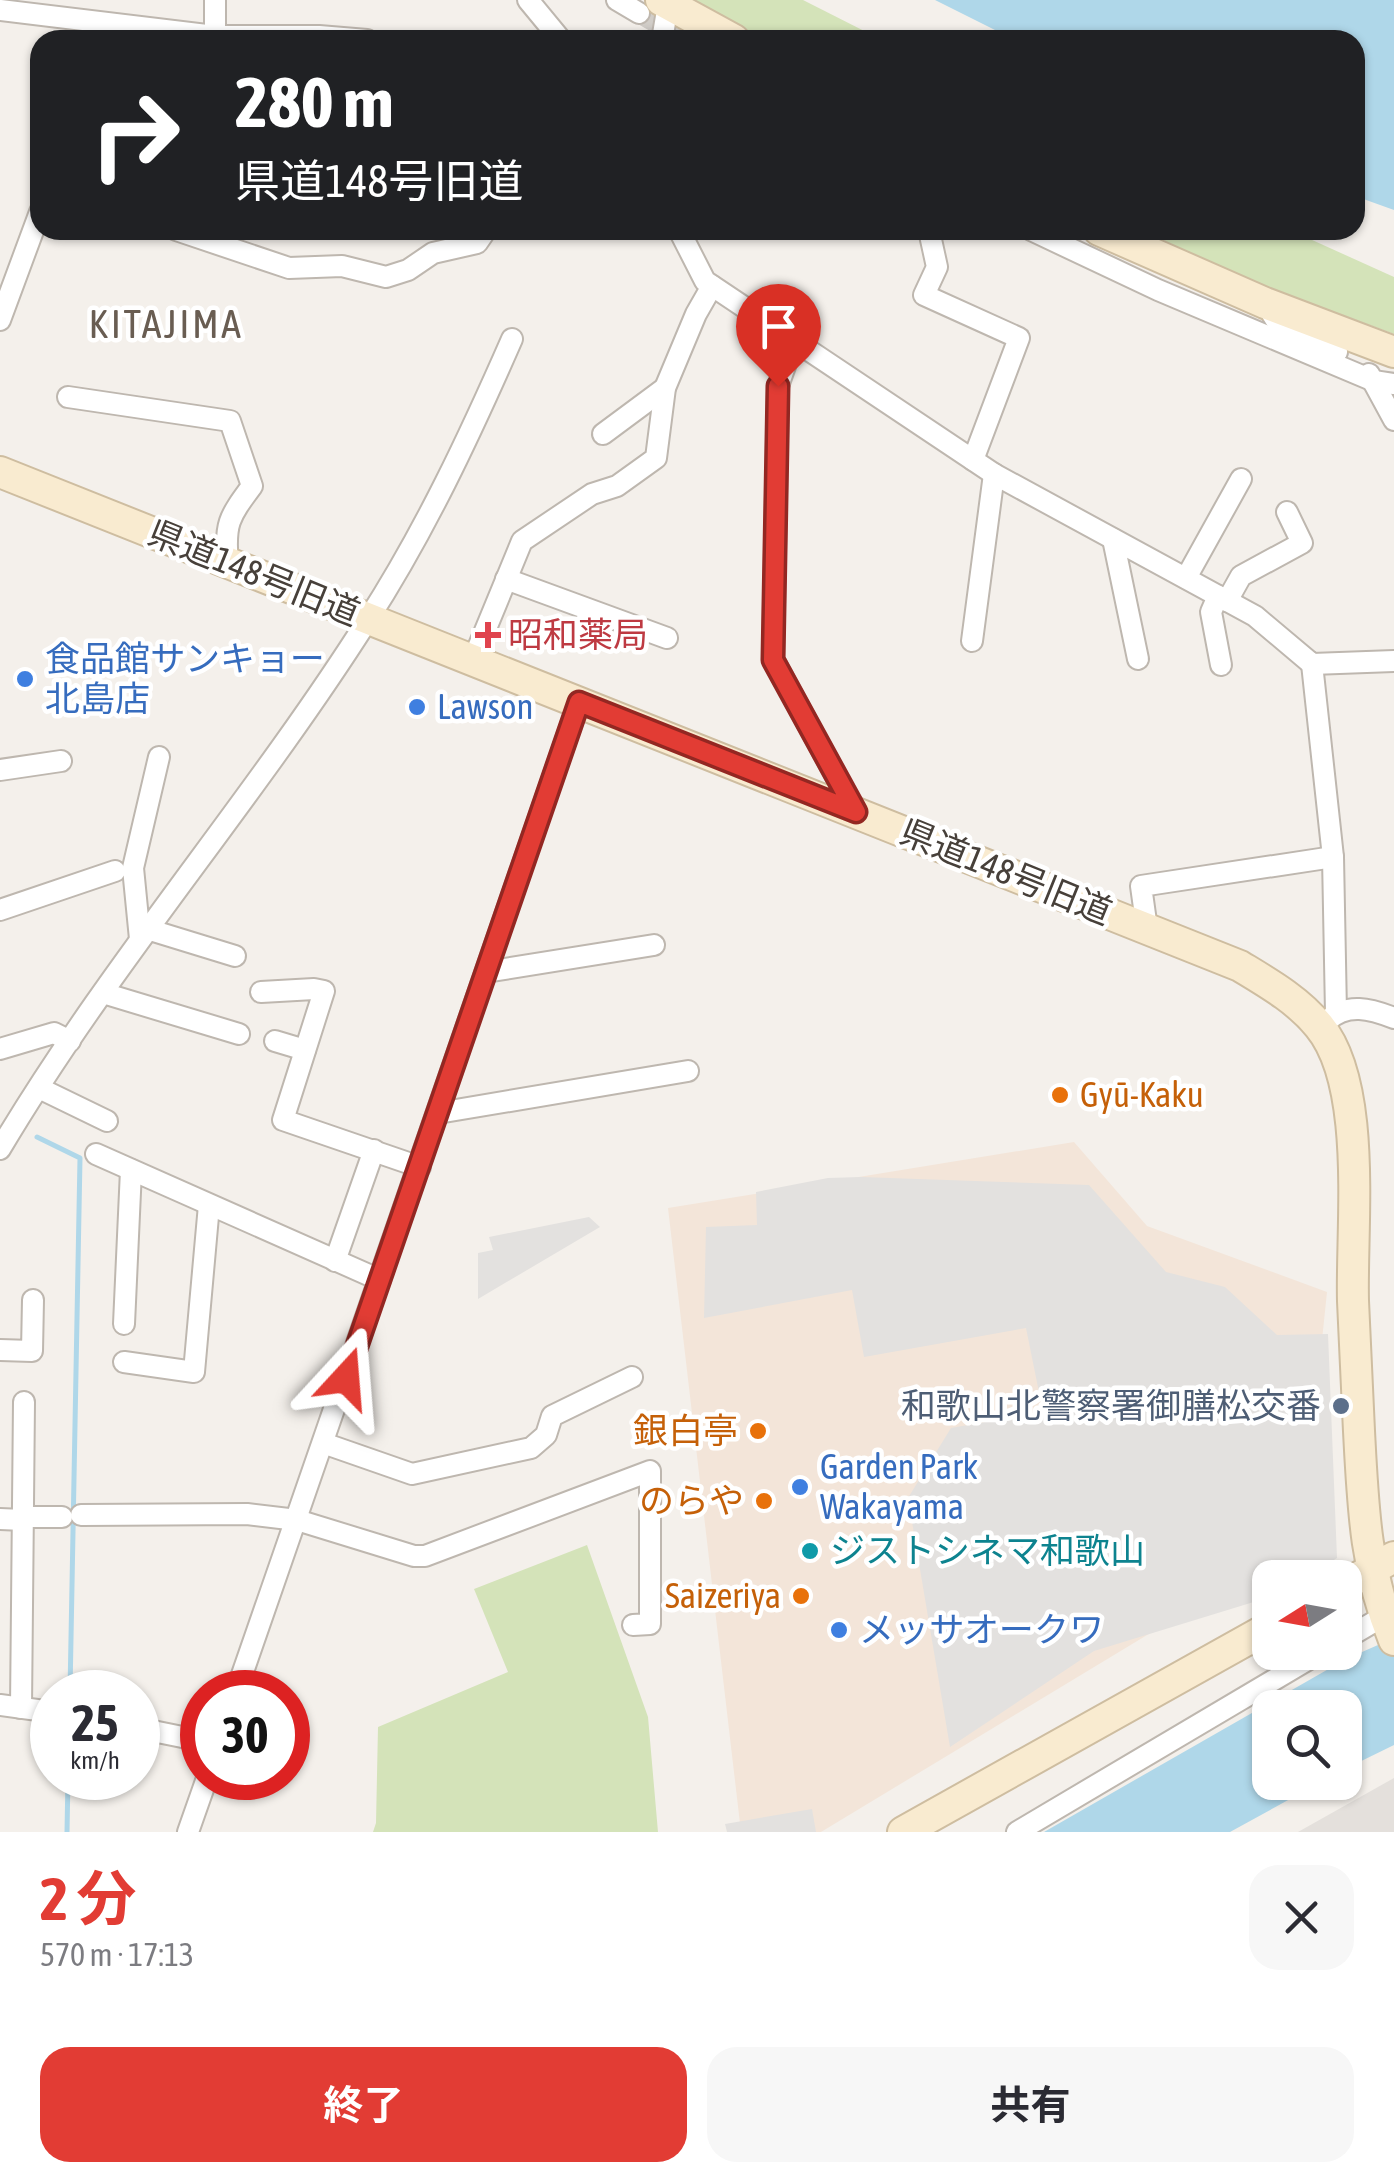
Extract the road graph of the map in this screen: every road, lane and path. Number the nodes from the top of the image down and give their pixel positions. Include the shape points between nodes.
1 (215, 0) edge
2 (528, 0) edge
3 (617, 0) edge
4 (656, 6) edge
5 (52, 9) edge
6 (0, 10) edge
7 (179, 30) edge
8 (215, 30) edge
9 (553, 30) edge
10 (711, 30) edge
11 (30, 239) edge
12 (206, 240) edge
13 (479, 240) edge
14 (683, 240) edge
15 (931, 240) edge
16 (1052, 240) edge
17 (1123, 240) edge
18 (712, 286) junction
19 (1265, 303) junction
20 (0, 320) edge
21 (512, 339) dead end
22 (794, 341) junction
23 (1394, 352) edge
24 (1384, 382) edge
25 (665, 388) junction
26 (68, 396) dead end
27 (1394, 420) edge
28 (602, 434) dead end
29 (973, 460) junction
30 (0, 472) edge
31 (994, 474) junction
32 (1241, 479) dead end
33 (1287, 512) dead end
34 (1113, 539) junction
35 (228, 564) junction
36 (1186, 578) junction
37 (506, 579) junction
38 (1222, 598) junction
39 (368, 620) junction
40 (668, 638) dead end
41 (972, 641) dead end
42 (1138, 659) dead end
43 (473, 660) junction
44 (1394, 661) edge
45 (1312, 664) junction
46 (1221, 665) dead end
47 (579, 702) junction
48 (159, 758) dead end
49 (61, 761) dead end
50 (0, 770) edge
51 (856, 812) junction
52 (1333, 858) junction
53 (115, 871) dead end
54 (0, 910) edge
55 (1147, 929) junction
56 (143, 934) junction
57 (654, 945) dead end
58 (235, 956) dead end
59 (486, 972) junction
60 (261, 992) dead end
61 (104, 993) junction
62 (1394, 1018) edge
63 (1328, 1020) junction
64 (239, 1034) dead end
65 (70, 1041) junction
66 (275, 1041) dead end
67 (0, 1049) edge
68 (306, 1050) junction
69 (688, 1072) dead end
70 (39, 1088) junction
71 (438, 1113) junction
72 (107, 1121) dead end
73 (0, 1149) edge
74 (374, 1150) junction
75 (96, 1154) dead end
76 (420, 1167) junction
77 (131, 1170) junction
78 (209, 1205) junction
79 (335, 1262) junction
80 (380, 1280) junction
81 (33, 1300) dead end
82 (124, 1324) dead end
83 (0, 1350) edge
84 (124, 1362) dead end
85 (632, 1376) dead end
86 (24, 1402) dead end
87 (323, 1442) junction
88 (23, 1518) junction
89 (0, 1519) edge
90 (297, 1520) junction
91 (1370, 1570) edge
92 (1391, 1618) edge
93 (633, 1625) dead end
94 (1362, 1631) edge
95 (1252, 1637) edge
96 (244, 1670) edge
97 (1292, 1670) edge
98 (10, 1706) edge
99 (199, 1800) edge
100 (188, 1832) edge
101 (904, 1832) edge
102 (1017, 1832) edge

1 - 8 street
2 - 9 street
3 - 4 street
4 - 10 street
5 - 6 street
5 - 7 street
11 - 20 street
12 - 13 street via 289,268 342,266 386,277
14 - 18 street
15 - 29 street via 938,267 924,295 1018,338
16 - 24 street
17 - 19 street
18 - 22 street
18 - 25 street
19 - 23 street
19 - 24 street via 1277,322
21 - 39 street via 449,480
22 - 29 street
22 - 51 street via 778,386 773,660
24 - 27 street
25 - 28 street
25 - 37 street via 656,458 522,541
26 - 35 street via 230,421 252,486 228,521
29 - 31 street
30 - 35 street, 県道148号旧道
31 - 34 street
31 - 41 street
32 - 36 street
33 - 38 street via 1302,543 1241,576
34 - 36 street
34 - 42 street
35 - 39 street, 県道148号旧道
36 - 38 street
37 - 40 street
37 - 43 street
38 - 45 street
38 - 46 street via 1211,612
39 - 43 street, 県道148号旧道
39 - 56 street
43 - 47 street, 県道148号旧道
44 - 45 street
45 - 52 street
47 - 51 street, 県道148号旧道
47 - 59 street
48 - 56 street via 134,868
49 - 50 street
51 - 55 street, 県道148号旧道
52 - 55 street via 1141,886
52 - 63 street
53 - 54 street
55 - 63 street, 県道148号旧道 via 1240,966
56 - 58 street
56 - 61 street
57 - 59 street
59 - 71 street
60 - 68 street via 324,991
61 - 64 street
61 - 65 street
62 - 63 street via 1366,1007
63 - 91 street, 県道148号旧道 via 1351,1108 1353,1300
65 - 67 street via 54,1032
65 - 70 street
66 - 68 street
68 - 74 street via 283,1120
69 - 71 street
70 - 72 street
70 - 73 street
71 - 76 street
74 - 76 street
74 - 79 street
75 - 77 street
76 - 80 street
77 - 78 street
77 - 82 street
78 - 79 street
78 - 84 street via 194,1372
79 - 80 street
80 - 87 street
81 - 83 street via 32,1351
85 - 87 street via 552,1416 546,1435 531,1448 412,1474
86 - 88 street
87 - 90 street
88 - 89 street
88 - 90 street via 247,1514
88 - 98 street
90 - 93 street via 425,1556 650,1471 650,1624
90 - 96 street
91 - 92 street
92 - 94 street
95 - 101 street
97 - 102 street
99 - 100 street

